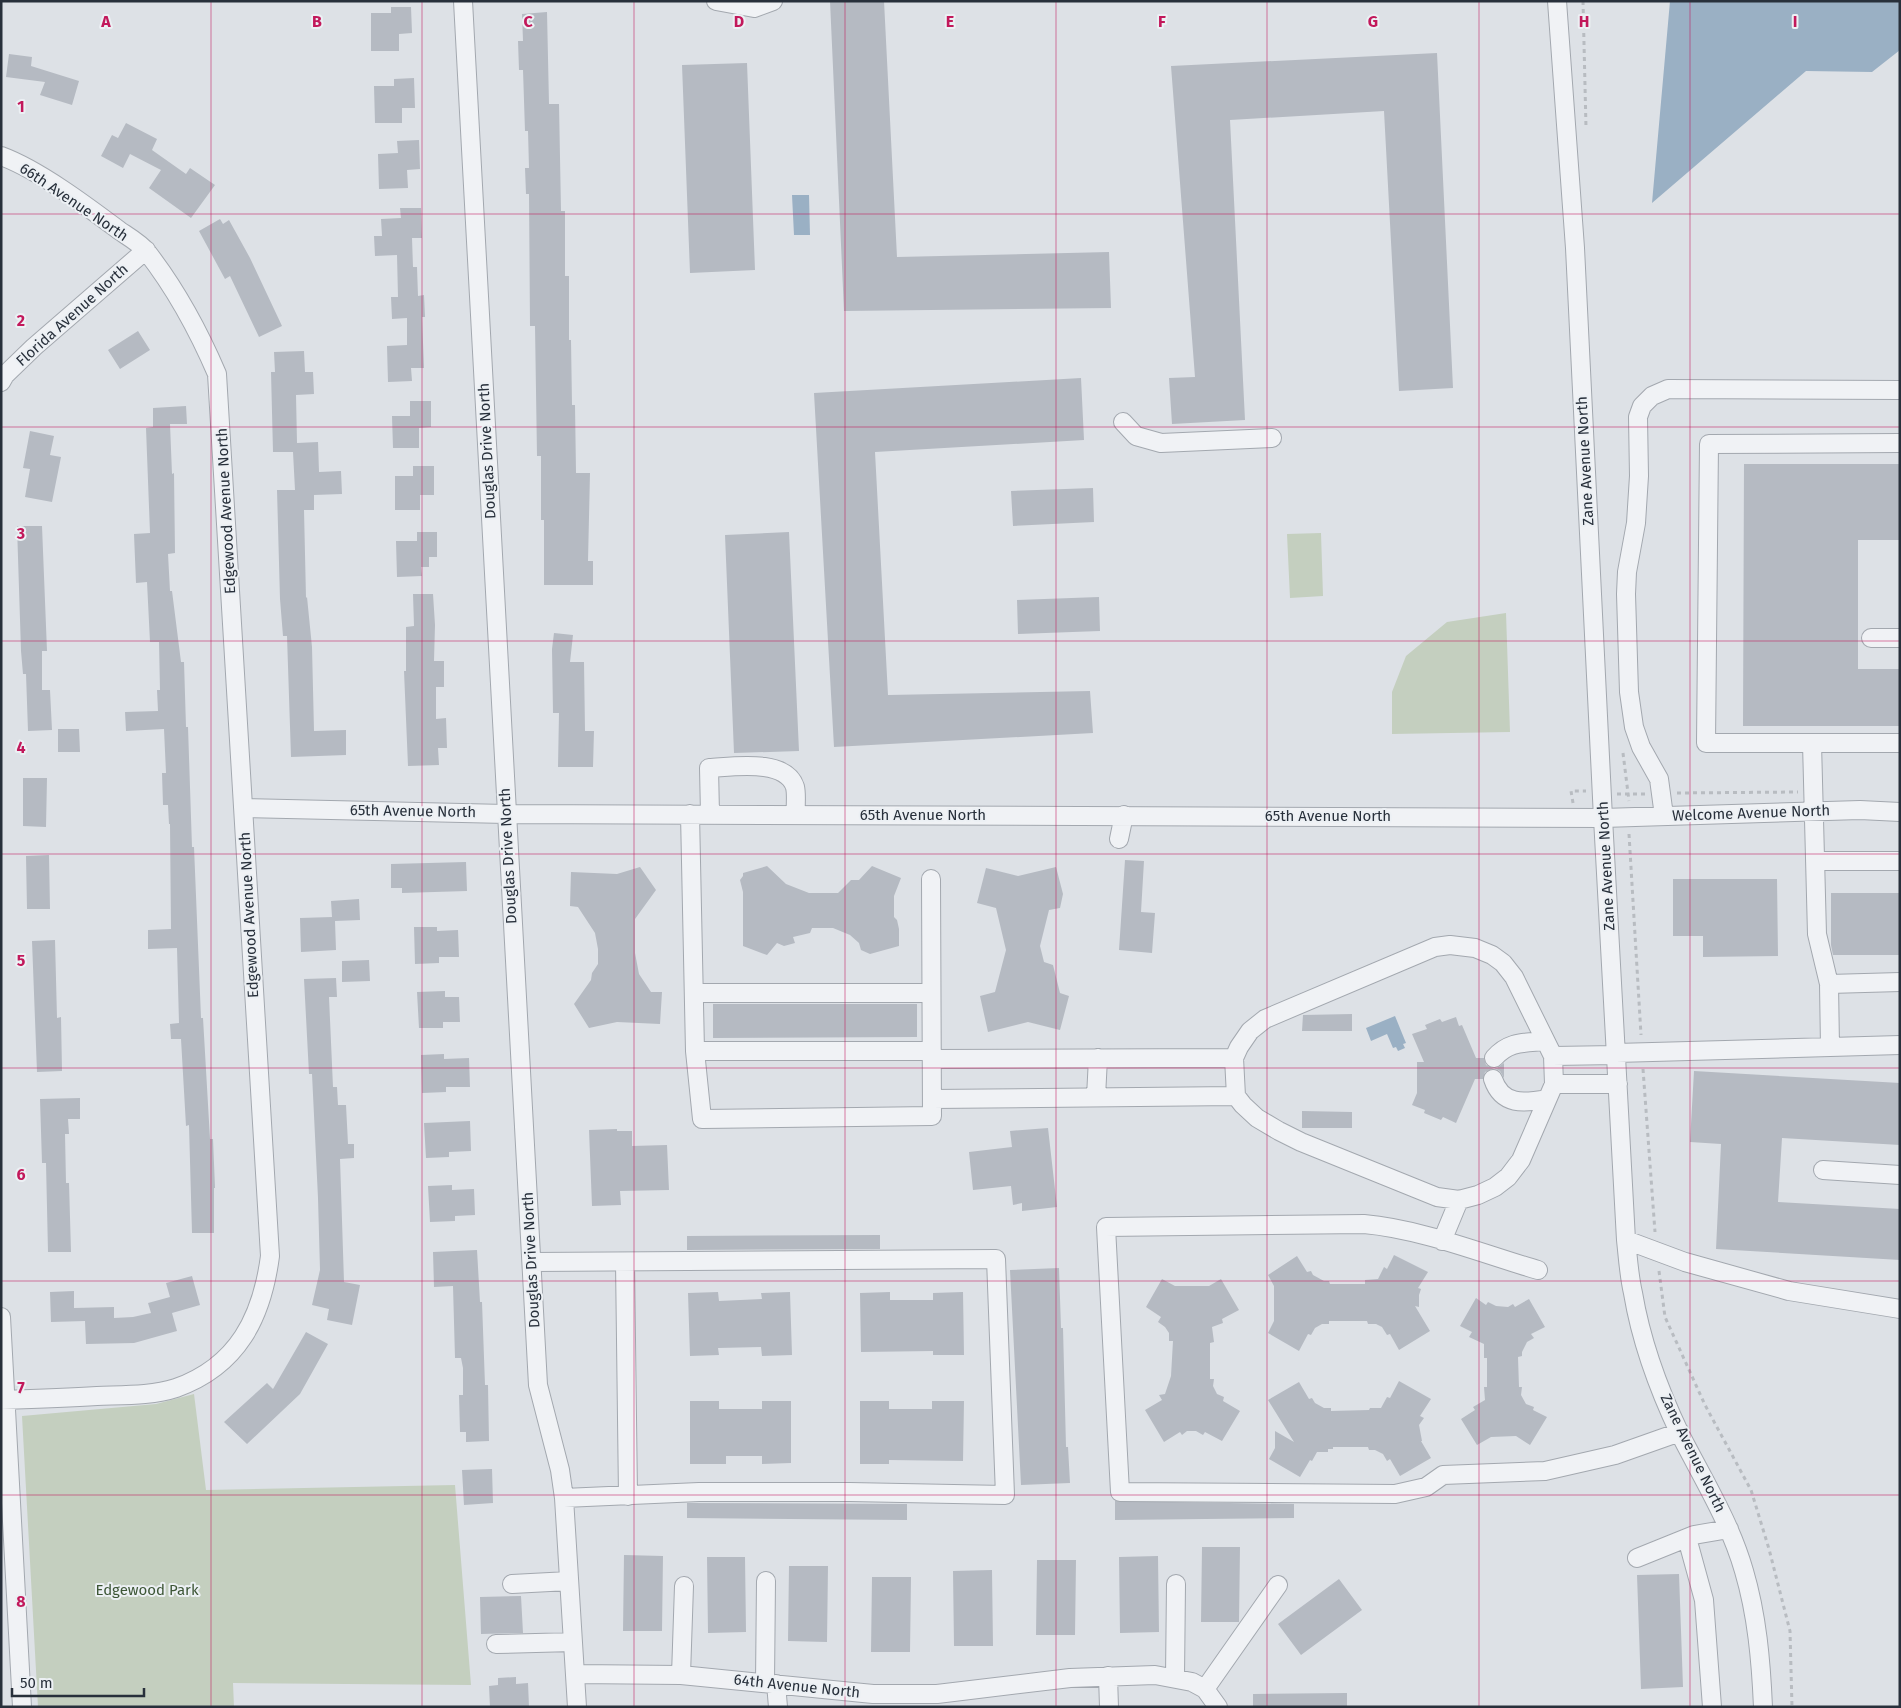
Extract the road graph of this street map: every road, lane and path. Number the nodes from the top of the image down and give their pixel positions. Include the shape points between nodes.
1 (463, 1) edge
2 (716, 1) edge
3 (773, 1) edge
4 (1557, 1) edge
5 (1, 156) edge
6 (146, 250) junction
7 (1, 382) edge
8 (1900, 390) edge
9 (1123, 422) dead end
10 (1272, 438) dead end
11 (1900, 443) edge
12 (1870, 638) dead end
13 (1900, 638) edge
14 (1812, 743) junction
15 (1900, 743) edge
16 (1813, 792) junction
17 (1661, 794) junction
18 (1628, 795) dead end
19 (243, 808) junction
20 (1813, 812) junction
21 (1900, 812) edge
22 (506, 814) junction
23 (690, 814) junction
24 (710, 814) junction
25 (796, 815) junction
26 (1124, 815) junction
27 (1664, 816) junction
28 (1603, 818) junction
29 (1119, 839) dead end
30 (1815, 861) junction
31 (1900, 861) edge
32 (931, 879) dead end
33 (1900, 982) edge
34 (1829, 984) junction
35 (694, 993) junction
36 (931, 993) junction
37 (1900, 1045) edge
38 (1830, 1047) junction
39 (1549, 1049) junction
40 (696, 1051) junction
41 (1616, 1054) junction
42 (932, 1055) junction
43 (1098, 1058) junction
44 (1234, 1058) junction
45 (1494, 1058) dead end
46 (1493, 1080) dead end
47 (1618, 1084) junction
48 (1551, 1092) junction
49 (1236, 1096) junction
50 (1096, 1097) junction
51 (932, 1099) junction
52 (1823, 1170) dead end
53 (1900, 1175) edge
54 (1459, 1200) junction
55 (1626, 1240) junction
56 (1442, 1241) junction
57 (532, 1262) junction
58 (625, 1262) junction
59 (1538, 1270) dead end
60 (1900, 1308) edge
61 (1, 1317) edge
62 (3, 1400) edge
63 (1680, 1432) junction
64 (628, 1496) junction
65 (564, 1498) junction
66 (1729, 1529) junction
67 (1688, 1538) junction
68 (1637, 1558) dead end
69 (569, 1581) junction
70 (766, 1581) dead end
71 (512, 1584) dead end
72 (1176, 1584) dead end
73 (1278, 1585) dead end
74 (684, 1586) dead end
75 (573, 1642) junction
76 (496, 1644) dead end
77 (575, 1674) junction
78 (681, 1674) junction
79 (1108, 1676) junction
80 (1175, 1678) junction
81 (770, 1683) junction
82 (1205, 1689) junction
83 (859, 1700) edge
84 (22, 1707) edge
85 (577, 1707) edge
86 (778, 1707) edge
87 (1110, 1707) edge
88 (1218, 1707) edge
89 (1712, 1707) edge
90 (1763, 1707) edge

1 - 22 street, Douglas Drive North
2 - 3 street via 754,8
4 - 28 street, Zane Avenue North via 1575,248
5 - 6 street, 66th Avenue North via 52,184
6 - 7 street, Florida Avenue North via 34,347
6 - 19 street, Edgewood Avenue North via 193,326 217,374
8 - 17 street via 1668,389 1652,396 1642,406 1638,417 1636,523 1626,594 1629,692 1634,727 1659,779
9 - 10 street via 1136,436 1161,443
11 - 14 street via 1709,444 1706,743
12 - 13 street
14 - 15 street
14 - 16 street
16 - 17 path
16 - 20 street
17 - 18 path
17 - 27 street
19 - 22 street, 65th Avenue North
19 - 62 street, Edgewood Avenue North via 270,1256 257,1313 242,1340 224,1360 199,1378 175,1388 143,1394
20 - 21 street, Welcome Avenue North
20 - 27 street, Welcome Avenue North
20 - 30 street
22 - 23 street, 65th Avenue North
22 - 57 street, Douglas Drive North
23 - 24 street, 65th Avenue North
23 - 35 street
24 - 25 street, 65th Avenue North
24 - 25 street via 709,768 768,767 781,771 795,787
25 - 26 street, 65th Avenue North
26 - 28 street, 65th Avenue North
26 - 29 street
27 - 28 street, Welcome Avenue North
28 - 41 street, Zane Avenue North
30 - 31 street
30 - 34 street via 1817,934
32 - 36 street
33 - 34 street
34 - 38 street
35 - 36 street
35 - 40 street
36 - 42 street
37 - 38 street
38 - 41 street
39 - 41 street
39 - 44 street via 1514,977 1503,964 1475,948 1450,945 1436,947 1265,1019 1250,1031
39 - 45 street via 1514,1044
39 - 48 street
40 - 42 street
40 - 51 street via 702,1119 932,1116
41 - 47 street, Zane Avenue North
42 - 43 street
42 - 51 street
43 - 44 street
43 - 50 street
44 - 49 street
46 - 48 street via 1503,1096 1515,1102 1528,1102
47 - 48 street
47 - 55 street, Zane Avenue North
48 - 54 street via 1521,1160 1508,1177 1478,1195
49 - 50 street
49 - 54 street via 1258,1118 1301,1142 1437,1197
50 - 51 street
52 - 53 street
54 - 56 street
55 - 60 street via 1685,1262 1789,1291
55 - 63 street, Zane Avenue North via 1632,1293 1645,1344
56 - 59 street
56 - 63 street via 1385,1226 1364,1224 1106,1227 1120,1492 1395,1494 1426,1487 1443,1475 1545,1471 1615,1455
57 - 58 street
57 - 65 street, Douglas Drive North via 538,1385
58 - 64 street
58 - 64 street via 996,1259 1005,1495 699,1492
61 - 62 street
62 - 84 street
63 - 66 street, Zane Avenue North
64 - 65 street
65 - 69 street, Douglas Drive North
66 - 67 street
66 - 90 street, Zane Avenue North via 1744,1571 1756,1622
67 - 68 street
67 - 89 street via 1704,1600
69 - 71 street
69 - 75 street, Douglas Drive North
70 - 81 street
72 - 80 street
73 - 82 street
74 - 78 street
75 - 76 street
75 - 77 street, Douglas Drive North
77 - 78 street, 64th Avenue North
77 - 85 street, Douglas Drive North
78 - 81 street, 64th Avenue North
79 - 80 street, 64th Avenue North
79 - 83 street, 64th Avenue North
79 - 87 street
80 - 82 street, 64th Avenue North
81 - 83 street, 64th Avenue North
81 - 86 street
82 - 88 street

